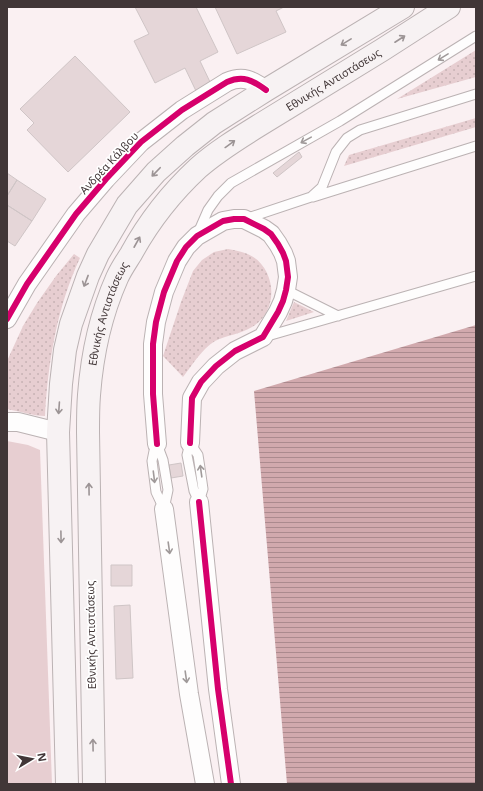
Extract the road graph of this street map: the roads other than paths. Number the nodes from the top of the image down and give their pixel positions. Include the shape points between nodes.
1 (403, 7) edge
2 (449, 7) edge
3 (476, 36) edge
4 (266, 90) junction
5 (476, 94) edge
6 (344, 129) junction
7 (476, 146) edge
8 (311, 197) junction
9 (244, 219) junction
10 (197, 236) junction
11 (476, 276) edge
12 (286, 290) junction
13 (338, 316) junction
14 (7, 319) edge
15 (263, 337) junction
16 (7, 422) edge
17 (58, 432) junction
18 (190, 443) joint
19 (158, 444) joint
20 (199, 502) joint
21 (164, 509) joint
22 (67, 784) edge
23 (94, 784) edge
24 (205, 784) edge
25 (232, 784) edge

1 -> 4 main road
23 -> 2 main road, Εθνικής Αντιστάσεως via 89,395 100,328 118,276 142,233 156,214 168,198 199,168 258,126
3 -> 6 lane
4 - 14 street, Ανδρέα Κάλβου via 244,79 227,82 182,110 141,142 76,214 27,284
4 -> 17 main road via 214,123 185,146 156,172 127,205 98,254 71,324 65,350
5 - 6 lane via 360,130
6 - 8 lane via 322,187
6 -> 10 lane via 231,183 211,205
7 - 8 lane
8 - 9 lane
9 - 10 street via 223,221
9 - 12 street via 271,234 283,253 288,277
10 - 19 street via 186,247 177,262 164,292 156,322 153,387
11 - 13 lane
12 - 13 lane
12 - 15 street via 278,312
13 - 15 lane
15 - 18 street via 234,351 201,382 192,398
16 - 17 street via 18,422
17 -> 22 main road
20 -> 18 lane via 203,489 200,468 198,455
19 -> 21 lane via 152,461 156,492
20 - 25 street via 218,689
21 -> 24 street via 189,694

